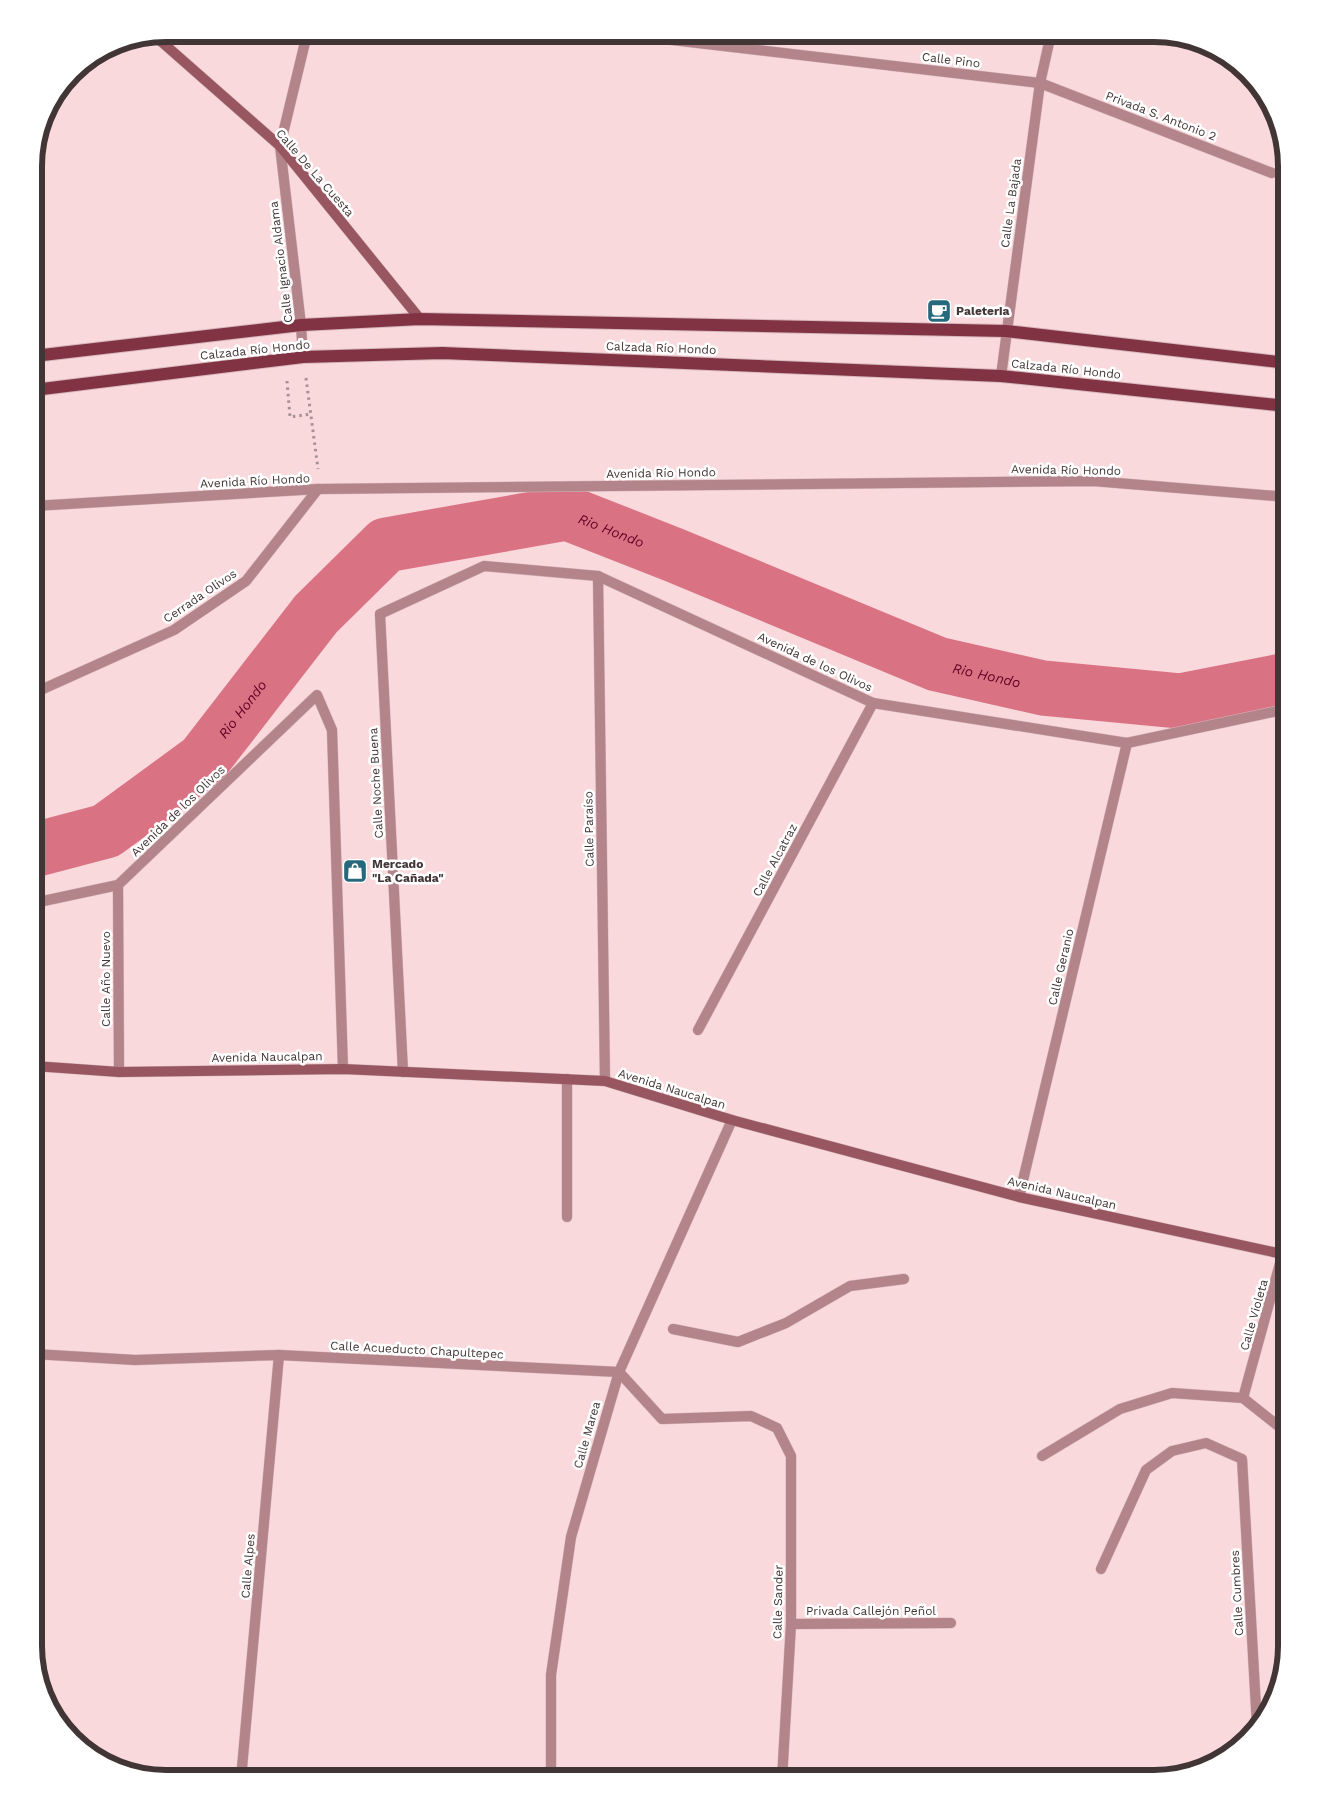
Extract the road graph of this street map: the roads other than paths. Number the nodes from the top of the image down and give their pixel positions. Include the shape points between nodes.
1 (162, 42) edge
2 (306, 42) edge
3 (694, 43) edge
4 (1049, 43) edge
5 (1040, 83) junction
6 (280, 146) junction
7 (1272, 173) dead end
8 (420, 319) junction
9 (301, 325) junction
10 (1006, 332) junction
11 (43, 355) edge
12 (303, 357) junction
13 (1278, 361) edge
14 (1001, 376) junction
15 (43, 389) edge
16 (1278, 405) edge
17 (318, 489) junction
18 (1278, 496) edge
19 (43, 505) edge
20 (598, 576) junction
21 (380, 614) joint
22 (43, 689) edge
23 (873, 703) junction
24 (1278, 711) edge
25 (1127, 743) junction
26 (118, 885) junction
27 (43, 901) edge
28 (698, 1030) dead end
29 (42, 1067) edge
30 (343, 1069) junction
31 (119, 1072) junction
32 (403, 1072) junction
33 (567, 1079) junction
34 (605, 1081) junction
35 (732, 1120) junction
36 (1019, 1197) junction
37 (567, 1217) dead end
38 (1278, 1253) edge
39 (904, 1279) dead end
40 (1278, 1279) edge
41 (673, 1329) dead end
42 (42, 1354) edge
43 (279, 1355) junction
44 (619, 1372) junction
45 (1243, 1398) junction
46 (1278, 1426) edge
47 (1042, 1456) dead end
48 (1101, 1569) dead end
49 (951, 1623) dead end
50 (791, 1624) junction
51 (1256, 1717) edge
52 (242, 1770) edge
53 (551, 1770) edge
54 (783, 1770) edge

1 - 6 main road, Calle De La Cuesta
2 - 6 street, Calle Ignacio Aldama
3 - 5 street, Calle Pino
4 - 5 street, Calle La Bajada
5 - 7 street, Privada S. Antonio 2
5 - 10 street, Calle La Bajada
6 - 8 main road, Calle De La Cuesta
6 - 9 street, Calle Ignacio Aldama
8 - 9 main road, Calzada Río Hondo
8 - 10 main road, Calzada Río Hondo
9 - 11 main road, Calzada Río Hondo
9 - 12 street, Calle Ignacio Aldama
10 - 13 main road, Calzada Río Hondo
10 - 14 street, Calle La Bajada
12 - 14 main road, Calzada Río Hondo via 442,353
12 - 15 main road, Calzada Río Hondo
14 - 16 main road, Calzada Río Hondo
17 - 18 street, Avenida Río Hondo via 1093,481
17 - 19 street, Avenida Río Hondo
17 - 22 street, Cerrada Olivos via 246,581 174,630
20 - 21 street, Avenida de los Olivos via 484,566
20 - 23 street, Avenida de los Olivos
20 - 34 street, Calle Paraíso
21 - 32 street, Calle Noche Buena
23 - 25 street, Avenida de los Olivos
23 - 28 street, Calle Alcatraz
24 - 25 street, Avenida de los Olivos
25 - 36 street, Calle Geranio
26 - 27 street
26 - 30 street, Avenida de los Olivos via 317,695 332,730
26 - 31 street, Calle Año Nuevo
29 - 31 main road, Avenida Naucalpan
30 - 31 main road, Avenida Naucalpan
30 - 32 main road, Avenida Naucalpan
32 - 33 main road, Avenida Naucalpan
33 - 34 main road, Avenida Naucalpan
33 - 37 street
34 - 35 main road, Avenida Naucalpan
35 - 36 main road, Avenida Naucalpan
35 - 44 street, Calle Marea
36 - 38 main road, Avenida Naucalpan
39 - 41 street via 850,1286 786,1323 738,1342
40 - 45 street, Calle Violeta
42 - 43 street, Calle Acueducto Chapultepec via 135,1360
43 - 44 street, Calle Acueducto Chapultepec
43 - 52 street, Calle Alpes
44 - 50 street, Calle Sander via 662,1419 751,1416 777,1428 791,1456
44 - 53 street, Calle Marea via 571,1537 551,1675
45 - 46 street
45 - 47 street via 1172,1393 1120,1410
48 - 51 street, Calle Cumbres via 1146,1470 1172,1451 1206,1443 1242,1459
49 - 50 street, Privada Callejón Peñol
50 - 54 street, Calle Sander

